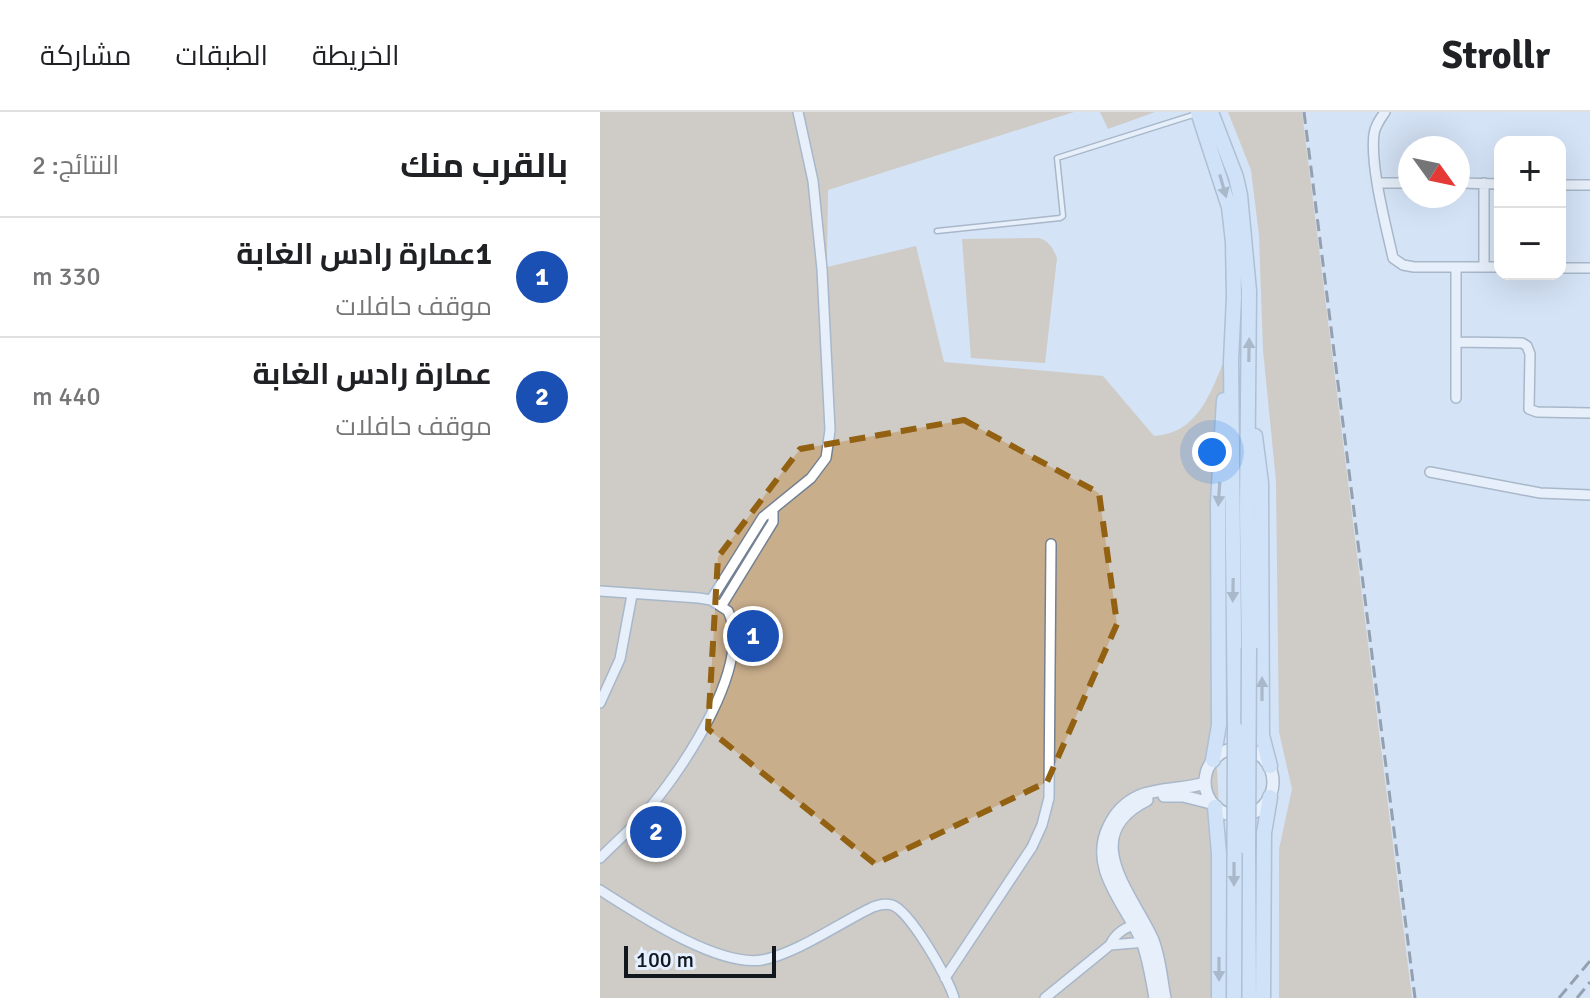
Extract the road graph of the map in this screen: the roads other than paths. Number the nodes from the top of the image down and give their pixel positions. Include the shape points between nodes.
1 (798, 112) edge
2 (1203, 112) edge
3 (1385, 112) edge
4 (1378, 183) junction
5 (1398, 183) edge
6 (1470, 183) edge
7 (1484, 183) junction
8 (1494, 184) edge
9 (1566, 185) edge
10 (1590, 185) edge
11 (937, 231) dead end
12 (1484, 267) junction
13 (1494, 267) edge
14 (1456, 268) junction
15 (1566, 268) edge
16 (1590, 268) edge
17 (1456, 342) junction
18 (1231, 361) junction
19 (1248, 381) junction
20 (1456, 398) dead end
21 (1590, 413) edge
22 (1430, 472) dead end
23 (1590, 495) edge
24 (773, 511) junction
25 (1241, 512) junction
26 (1051, 544) dead end
27 (600, 591) edge
28 (632, 595) junction
29 (711, 600) junction
30 (722, 605) junction
31 (600, 703) edge
32 (1213, 760) junction
33 (1270, 766) junction
34 (1204, 783) junction
35 (1270, 797) junction
36 (1213, 805) junction
37 (600, 858) edge
38 (600, 890) edge
39 (1138, 924) junction
40 (1148, 942) junction
41 (1110, 945) junction
42 (945, 978) junction
43 (956, 996) edge
44 (1045, 998) edge
45 (1155, 998) edge
46 (1165, 998) edge
47 (1219, 998) edge
48 (1234, 998) edge
49 (1249, 998) edge
50 (1263, 998) edge

1 - 24 street via 813,181 822,269 830,430 826,458
2 - 11 lane via 1057,158 1060,218
2 -> 18 highway via 1233,242
19 -> 2 highway via 1243,217 1236,177
3 - 4 street via 1374,131
4 - 5 street
4 - 14 street via 1393,258 1414,267
6 - 7 street
7 - 8 street
7 - 12 street
9 - 10 street
12 - 13 street
12 - 14 street
14 - 17 street
15 - 16 street
17 - 20 street
17 - 21 street via 1522,343 1530,354 1529,409
18 - 25 highway
18 -> 32 highway via 1224,392 1218,503 1219,725
19 - 25 highway
33 -> 19 highway via 1262,735 1261,483
22 - 23 street via 1540,493
24 - 29 street via 763,517
24 - 30 street via 773,522
25 -> 48 highway, bridge
25 - 49 highway, bridge
26 - 42 street via 1047,811 1032,847
27 - 28 street
28 - 29 street
28 - 31 street via 620,659
29 - 30 street
30 - 37 street via 731,618 732,645 719,699 668,785
32 - 33 street via 1232,748 1243,748
32 - 34 street
33 - 35 street
34 - 36 street
34 - 39 street via 1139,796 1107,829 1104,865 1112,887
35 - 36 street via 1251,815 1238,817
35 - 50 highway via 1263,847
36 - 39 street via 1175,795 1153,798 1134,808 1119,826 1114,863
36 -> 47 highway via 1219,854
38 - 42 street via 692,942 751,960 778,955 873,907 893,905 912,923
39 - 40 street
39 - 41 street via 1114,935
40 - 41 street
40 - 45 street
40 - 46 street
41 - 44 street
42 - 43 street

